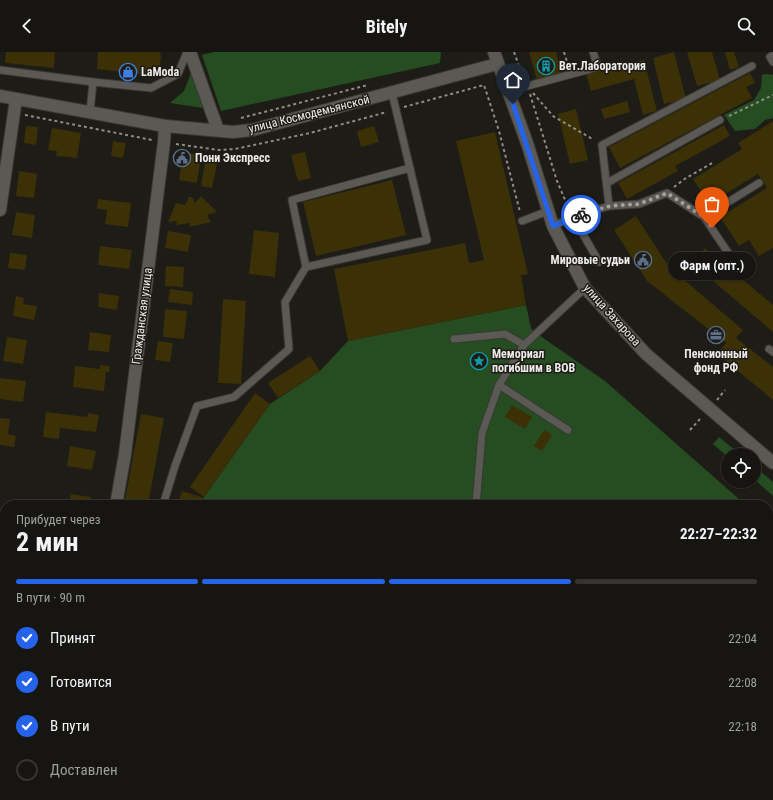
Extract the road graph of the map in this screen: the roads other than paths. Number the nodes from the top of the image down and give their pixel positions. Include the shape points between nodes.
1 (187, 52) edge
2 (190, 52) edge
3 (494, 52) edge
4 (593, 52) edge
5 (773, 55) edge
6 (773, 62) edge
7 (497, 64) junction
8 (752, 66) dead end
9 (0, 70) edge
10 (93, 82) junction
11 (509, 91) junction
12 (392, 93) junction
13 (0, 96) edge
14 (16, 99) junction
15 (90, 112) junction
16 (720, 120) road end
17 (165, 126) junction
18 (218, 130) junction
19 (410, 168) junction
20 (759, 183) dead end
21 (607, 184) junction
22 (610, 206) junction
23 (0, 210) edge
24 (548, 211) junction
25 (704, 217) junction
26 (573, 218) junction
27 (522, 221) road end
28 (553, 226) junction
29 (733, 260) dead end
30 (600, 262) dead end
31 (306, 268) junction
32 (585, 288) junction
33 (454, 339) dead end
34 (524, 345) junction
35 (499, 385) junction
36 (568, 430) dead end
37 (773, 463) edge
38 (117, 500) edge
39 (165, 500) edge
40 (476, 500) edge

1 - 10 lane via 178,74 151,88
2 - 18 main road
3 - 7 main road, улица Захарова
4 - 11 lane via 598,67
5 - 6 lane via 770,57
7 - 11 main road, улица Захарова
7 - 12 main road, улица Космодемьянской
8 - 21 lane via 602,145
9 - 10 lane
10 - 15 lane
11 - 24 main road, улица Захарова
12 - 18 main road, улица Космодемьянской via 252,130
12 - 19 lane
13 - 14 main road, улица Космодемьянской
14 - 15 main road, улица Космодемьянской
14 - 23 main road
15 - 17 main road, улица Космодемьянской
16 - 21 lane
17 - 18 main road, улица Космодемьянской
17 - 38 main road, Гражданская улица via 125,454
19 - 31 lane via 292,200
19 - 31 lane via 427,240
20 - 25 lane
21 - 22 lane
22 - 25 lane via 639,204 667,193
22 - 26 lane
24 - 27 lane
24 - 28 main road, улица Захарова
25 - 29 lane
26 - 28 lane
26 - 30 lane
28 - 32 main road, улица Захарова
31 - 39 lane via 285,302 289,349 234,397 197,406
32 - 34 lane
32 - 37 main road, улица Захарова via 646,354
33 - 34 lane via 505,334
34 - 35 lane
35 - 36 lane
35 - 40 lane via 482,433

